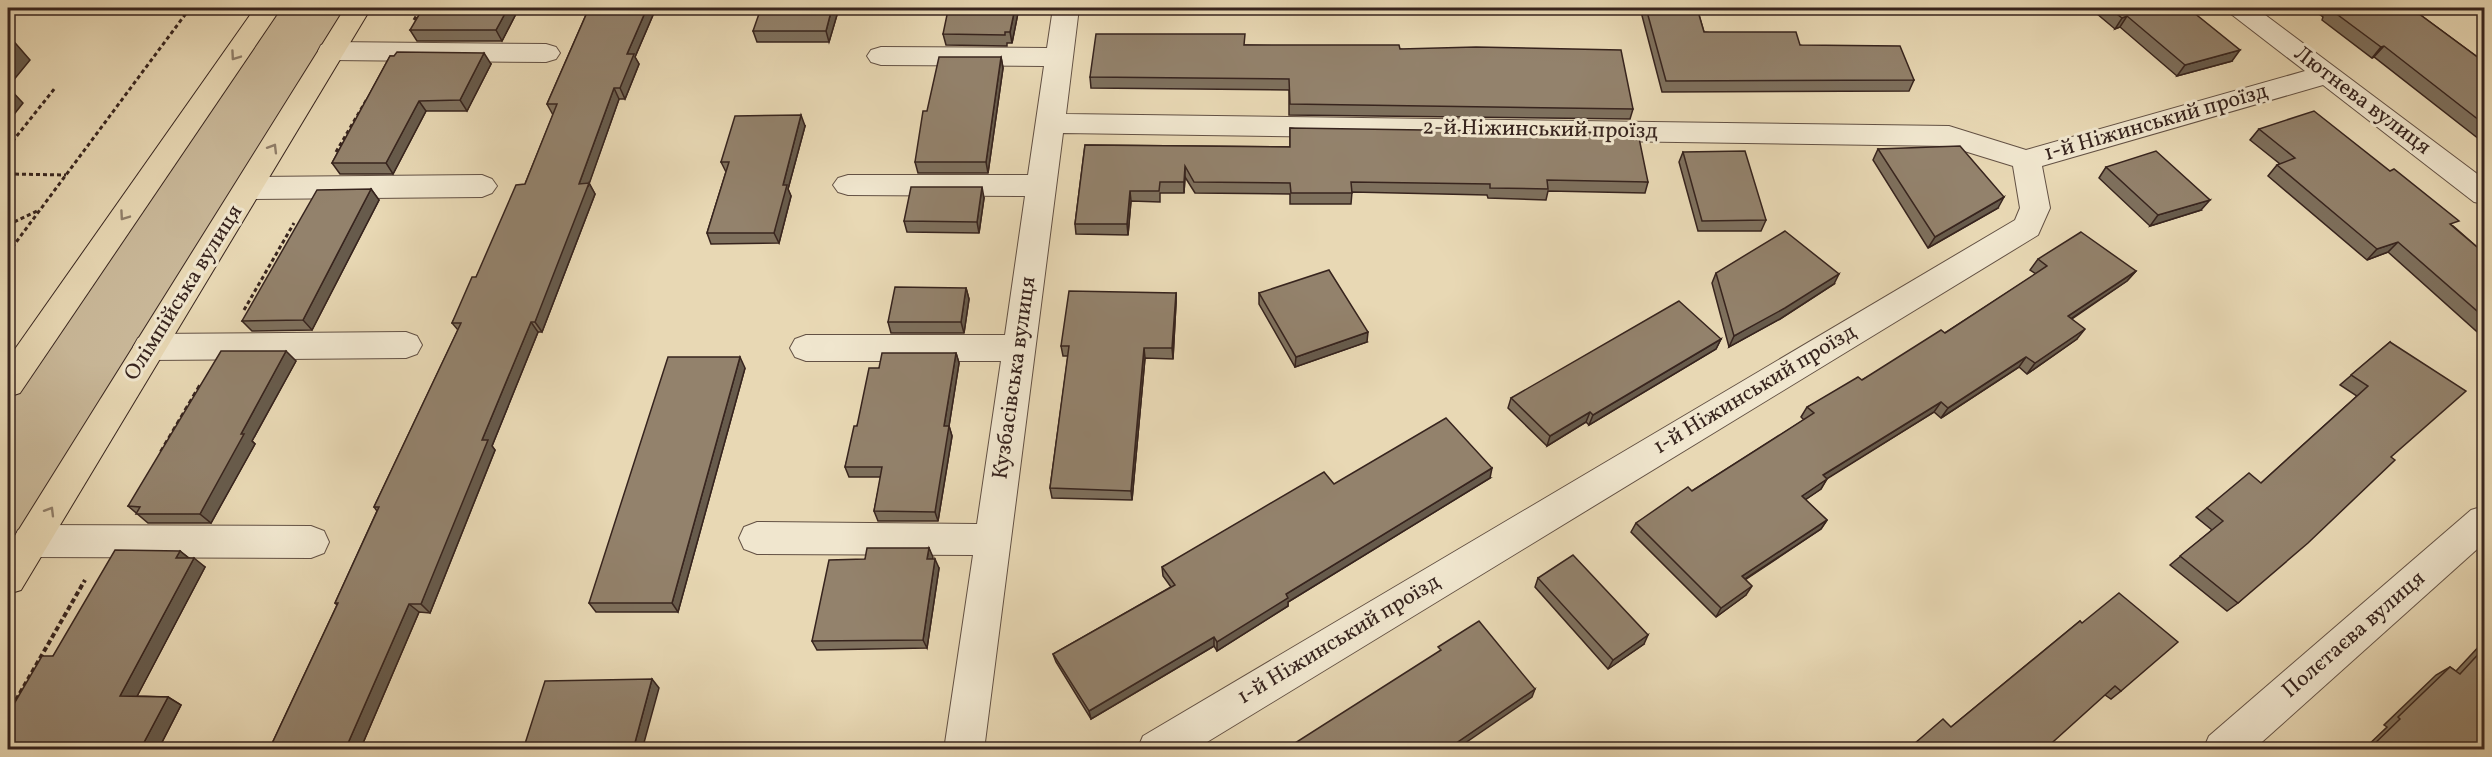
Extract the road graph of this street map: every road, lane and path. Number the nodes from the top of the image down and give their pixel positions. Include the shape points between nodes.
1 (190, 8) edge
2 (268, 8) edge
3 (358, 8) edge
4 (1066, 8) edge
5 (2240, 8) edge
6 (331, 51) junction
7 (546, 53) dead end
8 (881, 56) dead end
9 (1059, 57) junction
10 (2325, 75) junction
11 (55, 88) dead end
12 (1050, 123) junction
13 (8, 147) edge
14 (2026, 160) junction
15 (8, 174) edge
16 (66, 175) junction
17 (848, 185) dead end
18 (482, 186) dead end
19 (1041, 186) junction
20 (249, 188) junction
21 (2484, 194) edge
22 (39, 210) junction
23 (8, 225) edge
24 (8, 253) edge
25 (406, 345) dead end
26 (149, 347) junction
27 (806, 348) dead end
28 (1019, 348) junction
29 (8, 384) edge
30 (2484, 521) edge
31 (757, 538) dead end
32 (993, 540) junction
33 (31, 541) junction
34 (311, 542) dead end
35 (8, 578) edge
36 (964, 750) edge
37 (1157, 750) edge
38 (2223, 750) edge

1 - 16 path
2 -> 29 main road
3 - 6 main road, Олімпійська вулиця
4 - 9 street, Кузбасівська вулиця
5 - 10 street, Лютнева вулиця
6 - 7 street
20 -> 6 main road, Олімпійська вулиця
8 - 9 street
9 - 12 street, Кузбасівська вулиця
10 - 14 street, 1-й Ніжинський проїзд
10 - 21 street, Лютнева вулиця
11 - 13 path
12 - 14 street, 2-й Ніжинський проїзд via 1949,136
12 - 19 street, Кузбасівська вулиця
14 - 37 street, 1-й Ніжинський проїзд via 2035,208 2027,227
15 - 16 path
16 - 22 path
17 - 19 street
18 - 20 street
19 - 28 street, Кузбасівська вулиця
20 - 26 main road, Олімпійська вулиця
22 - 23 path
22 - 24 path
25 - 26 street
33 -> 26 main road, Олімпійська вулиця
27 - 28 street
28 - 32 street, Кузбасівська вулиця
30 - 38 street, Полєтаєва вулиця
31 - 32 street
32 - 36 street, Кузбасівська вулиця
33 - 34 street
33 - 35 main road, Олімпійська вулиця

